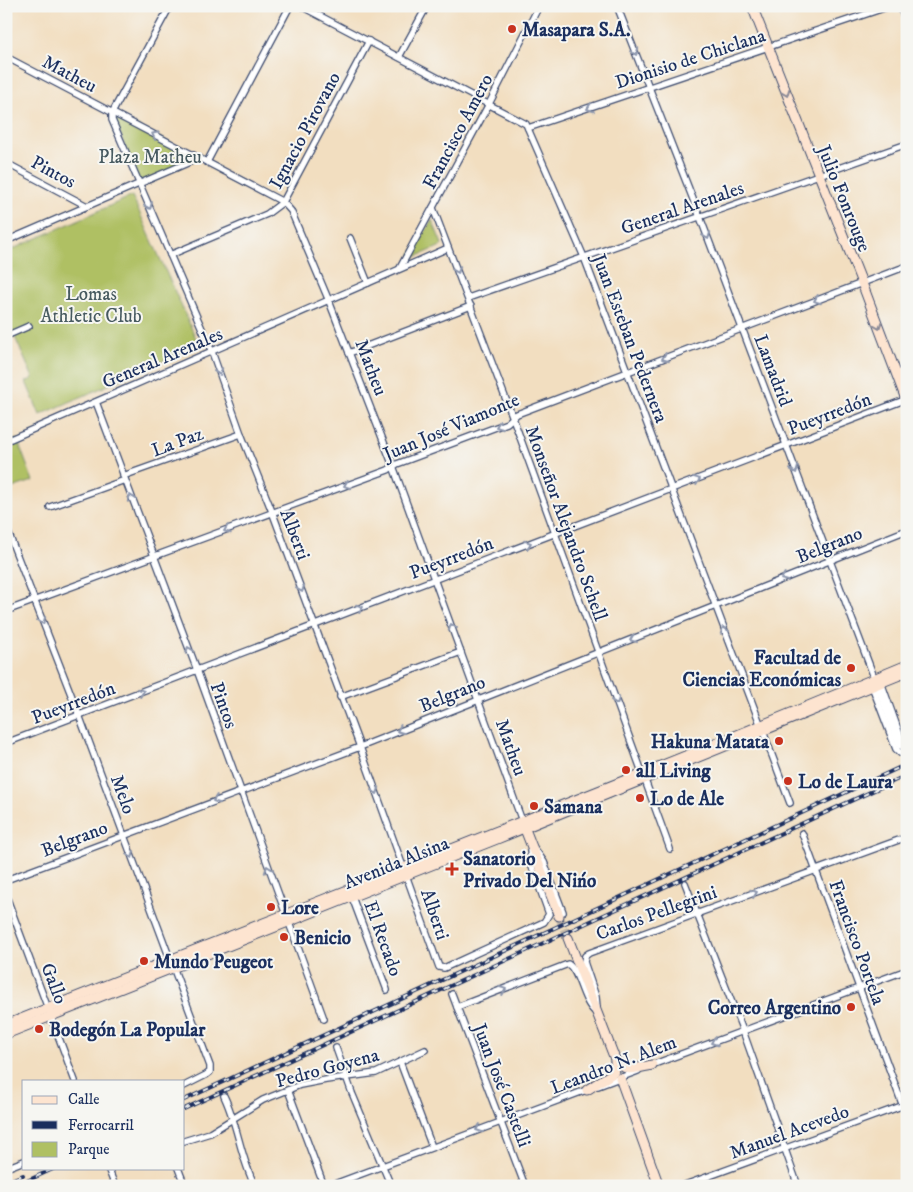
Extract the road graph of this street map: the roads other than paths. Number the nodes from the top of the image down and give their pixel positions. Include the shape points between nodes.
1 (170, 6) edge
2 (290, 6) edge
3 (301, 6) edge
4 (427, 6) edge
5 (539, 6) edge
6 (618, 6) edge
7 (752, 6) edge
8 (890, 6) edge
9 (900, 6) edge
10 (907, 24) edge
11 (369, 41) junction
12 (769, 48) junction
13 (6, 57) edge
14 (399, 57) junction
15 (649, 88) junction
16 (489, 104) junction
17 (112, 112) junction
18 (528, 128) junction
19 (907, 144) edge
20 (198, 158) junction
21 (207, 162) junction
22 (6, 163) edge
23 (818, 175) junction
24 (139, 184) junction
25 (283, 202) junction
26 (88, 206) junction
27 (433, 208) junction
28 (700, 217) junction
29 (350, 238) dead end
30 (6, 241) edge
31 (448, 248) junction
32 (170, 255) junction
33 (584, 257) junction
34 (907, 266) edge
35 (400, 268) junction
36 (368, 283) junction
37 (862, 283) junction
38 (468, 298) junction
39 (329, 301) junction
40 (471, 306) junction
41 (29, 326) dead end
42 (742, 329) junction
43 (6, 336) edge
44 (212, 352) junction
45 (349, 353) junction
46 (629, 372) junction
47 (906, 400) edge
48 (96, 402) junction
49 (513, 418) junction
50 (241, 434) junction
51 (6, 441) edge
52 (786, 445) junction
53 (393, 466) junction
54 (124, 478) junction
55 (672, 490) junction
56 (50, 507) dead end
57 (273, 514) junction
58 (6, 527) edge
59 (907, 530) edge
60 (555, 533) junction
61 (153, 557) junction
62 (829, 560) junction
63 (435, 579) junction
64 (34, 600) junction
65 (715, 606) junction
66 (6, 611) edge
67 (314, 625) junction
68 (461, 652) junction
69 (598, 653) junction
70 (907, 664) edge
71 (197, 670) junction
72 (907, 672) edge
73 (876, 683) junction
74 (340, 697) junction
75 (478, 699) junction
76 (79, 715) junction
77 (761, 728) junction
78 (6, 743) edge
79 (360, 746) junction
80 (900, 746) tunnel mouth
81 (642, 776) junction
82 (240, 791) junction
83 (790, 803) dead end
84 (536, 823) junction
85 (523, 825) junction
86 (511, 833) junction
87 (802, 833) dead end
88 (123, 835) junction
89 (907, 838) edge
90 (529, 841) junction
91 (670, 849) dead end
92 (405, 871) junction
93 (816, 871) junction
94 (6, 880) edge
95 (685, 883) dead end
96 (6, 896) edge
97 (352, 896) junction
98 (697, 913) junction
99 (561, 914) tunnel mouth
100 (287, 918) junction
101 (568, 938) tunnel mouth
102 (171, 963) junction
103 (444, 968) joint
104 (907, 970) edge
105 (859, 988) junction
106 (387, 990) dead end
107 (452, 994) dead end
108 (457, 1007) junction
109 (50, 1012) junction
110 (597, 1014) junction
111 (324, 1019) dead end
112 (6, 1025) edge
113 (743, 1031) junction
114 (6, 1034) edge
115 (336, 1048) dead end
116 (425, 1050) dead end
117 (615, 1059) junction
118 (400, 1062) junction
119 (652, 1065) junction
120 (346, 1078) junction
121 (620, 1078) junction
122 (75, 1080) edge
123 (185, 1086) edge
124 (288, 1090) junction
125 (587, 1090) junction
126 (224, 1096) dead end
127 (905, 1105) edge
128 (907, 1117) edge
129 (233, 1119) junction
130 (502, 1121) junction
131 (185, 1141) edge
132 (432, 1147) junction
133 (785, 1149) junction
134 (22, 1161) edge
135 (383, 1165) junction
136 (6, 1168) edge
137 (110, 1170) edge
138 (179, 1170) edge
139 (114, 1186) edge
140 (185, 1186) edge
141 (255, 1186) edge
142 (324, 1186) edge
143 (328, 1186) edge
144 (391, 1186) edge
145 (525, 1186) edge
146 (659, 1186) edge
147 (682, 1186) edge
148 (798, 1186) edge

1 - 17 street
2 - 21 street
3 - 11 street
4 - 14 street
5 - 16 street, Francisco Amero
6 -> 15 street, Lamadrid
7 - 12 main road, Julio Fonrouge
8 - 12 street, Dionisio de Chiclana
9 - 10 street
11 - 14 street
11 - 25 street, Ignacio Pirovano
12 - 15 street, Dionisio de Chiclana
12 -> 23 main road, Julio Fonrouge
13 - 17 street, Matheu
14 - 16 street
15 -> 18 street, Dionisio de Chiclana
15 - 28 street, Lamadrid
16 - 18 street via 522,121
16 - 27 street, Francisco Amero
20 -> 17 street, Matheu
17 - 24 street, Alberti via 112,120
18 - 33 street, Juan Esteban Pedernera
19 - 23 street, General Arenales
20 - 21 street, Matheu
20 - 24 street
21 - 25 street, Matheu
22 - 26 street, Pintos
23 - 28 street, General Arenales
23 - 37 main road, Julio Fonrouge
24 - 26 street
24 -> 32 street, Alberti
25 - 32 street, Ignacio Pirovano via 267,214
25 - 39 street, Matheu via 293,214
26 - 30 street
27 - 31 street, Monseñor Alejandro Schell
27 - 35 street, Francisco Amero
28 - 33 street, General Arenales
28 -> 42 street, Lamadrid
29 - 36 street
31 - 35 street
31 -> 38 street, Monseñor Alejandro Schell
32 - 44 street, Alberti
33 - 38 street, General Arenales
33 - 46 street, Juan Esteban Pedernera
34 - 37 street, Juan José Viamonte
35 - 36 street
36 - 39 street
37 -> 42 street, Juan José Viamonte
37 -> 47 main road, Julio Fonrouge
38 - 40 street, Monseñor Alejandro Schell
39 - 44 street, General Arenales
39 - 45 street, Matheu
40 - 45 street
40 - 49 street, Monseñor Alejandro Schell
41 - 43 street
42 -> 46 street, Juan José Viamonte
42 - 52 street, Lamadrid
44 - 48 street, General Arenales
44 -> 50 street, Alberti
45 - 53 street, Matheu
46 - 49 street, Juan José Viamonte
46 - 55 street, Juan Esteban Pedernera
47 - 52 street, Pueyrredón
48 - 51 street, General Arenales
48 - 54 street, Pintos
49 -> 53 street, Juan José Viamonte via 508,423
49 - 60 street, Monseñor Alejandro Schell
50 - 54 street, La Paz
50 - 57 street, Alberti
55 -> 52 street, Pueyrredón
52 -> 62 street, Lamadrid
53 -> 57 street, Juan José Viamonte
53 - 63 street, Matheu
54 - 56 street, La Paz
61 -> 54 street, Pintos
55 - 60 street, Pueyrredón
55 - 65 street, Juan Esteban Pedernera
57 -> 61 street, Juan José Viamonte
57 -> 67 street, Alberti
58 - 64 street, Melo
59 - 62 street, Belgrano
63 -> 60 street, Pueyrredón
60 - 69 street, Monseñor Alejandro Schell
61 - 64 street, Juan José Viamonte
71 -> 61 street, Pintos
62 -> 65 street, Belgrano
62 - 73 street, Lamadrid
67 -> 63 street, Pueyrredón
68 -> 63 street, Matheu
64 - 66 street, Juan José Viamonte
64 -> 76 street, Melo
65 -> 69 street, Belgrano
77 -> 65 street, Juan Esteban Pedernera
67 - 71 street, Pueyrredón
67 - 74 street, Alberti
68 - 74 street
68 - 75 street, Matheu
69 - 75 street, Belgrano
69 -> 81 street, Monseñor Alejandro Schell
70 - 73 main road, Avenida Alsina
76 -> 71 street, Pueyrredón
71 - 82 street, Pintos
72 - 73 main road, Avenida Alsina
73 - 73 street, Lamadrid via 896,749 900,753 904,746
73 - 77 main road, Avenida Alsina
73 - 80 street, Lamadrid
74 - 79 street, Alberti
75 -> 79 street, Belgrano
75 - 85 street, Matheu
76 - 78 street, Pueyrredón
76 - 88 street, Melo
77 - 81 main road, Avenida Alsina
77 - 83 street, Juan Esteban Pedernera
79 - 82 street, Belgrano
79 -> 92 street, Alberti
81 - 84 main road, Avenida Alsina
81 - 85 main road, Avenida Alsina
81 - 91 street, Monseñor Alejandro Schell
82 -> 88 street, Belgrano
100 -> 82 street, Pintos
84 - 85 main road, Avenida Alsina
84 - 90 street, Matheu via 530,831
85 - 86 main road, Avenida Alsina
85 - 90 main road, Matheu
85 - 92 main road, Avenida Alsina
86 - 90 street
86 - 92 main road, Avenida Alsina
87 - 93 street, Francisco Portela
88 - 94 street, Belgrano
88 -> 102 street, Melo
89 - 93 street, Carlos Pellegrini
90 - 99 main road, Matheu
90 - 103 street, Matheu via 532,867 549,914 544,922
92 - 97 main road, Avenida Alsina
92 - 100 main road, Avenida Alsina
92 - 103 street, Alberti via 439,967
98 -> 93 street, Carlos Pellegrini
93 - 105 street, Francisco Portela
95 - 98 street
96 - 109 street, Gallo
97 - 100 main road, Avenida Alsina
97 - 106 street, El Recado
98 - 110 street, Carlos Pellegrini via 585,956
98 - 113 street
100 - 102 main road, Avenida Alsina
100 - 111 street, Pintos
101 - 110 main road
102 - 109 main road, Avenida Alsina
102 - 123 street, Melo via 210,1066 210,1072
104 - 105 street, Leandro N. Alem
105 - 113 street, Leandro N. Alem
105 - 127 street, Francisco Portela
107 - 108 street, Juan José Castelli
108 -> 110 street via 568,964 574,970 588,1005
108 - 130 street, Juan José Castelli
109 - 112 main road, Avenida Alsina
109 - 114 main road, Avenida Alsina
109 - 122 street, Gallo
110 - 117 main road
113 -> 119 street, Leandro N. Alem
113 - 133 street
115 - 120 street
116 - 118 street, Pedro Goyena
117 - 119 main road via 622,1068
117 - 125 main road via 612,1075
118 - 120 street, Pedro Goyena via 376,1073
118 - 132 street
119 - 121 street, Leandro N. Alem
120 - 124 street, Pedro Goyena
120 - 135 street
121 - 125 street, Leandro N. Alem
121 - 146 main road
124 - 129 street, Pedro Goyena via 263,1100
124 - 142 street
125 - 130 street, Leandro N. Alem
126 - 129 street
127 - 128 street, Francisco Portela
127 - 133 street, Manuel Acevedo
129 - 131 street, Pedro Goyena via 210,1133
129 - 141 street via 244,1162
130 -> 132 street, Leandro N. Alem
130 - 145 street, Juan José Castelli
132 - 135 street, Leandro N. Alem
133 - 147 street, Manuel Acevedo
133 - 148 street
134 - 136 street
135 - 143 street, Leandro N. Alem
135 - 144 street
137 - 139 street
138 - 140 street

